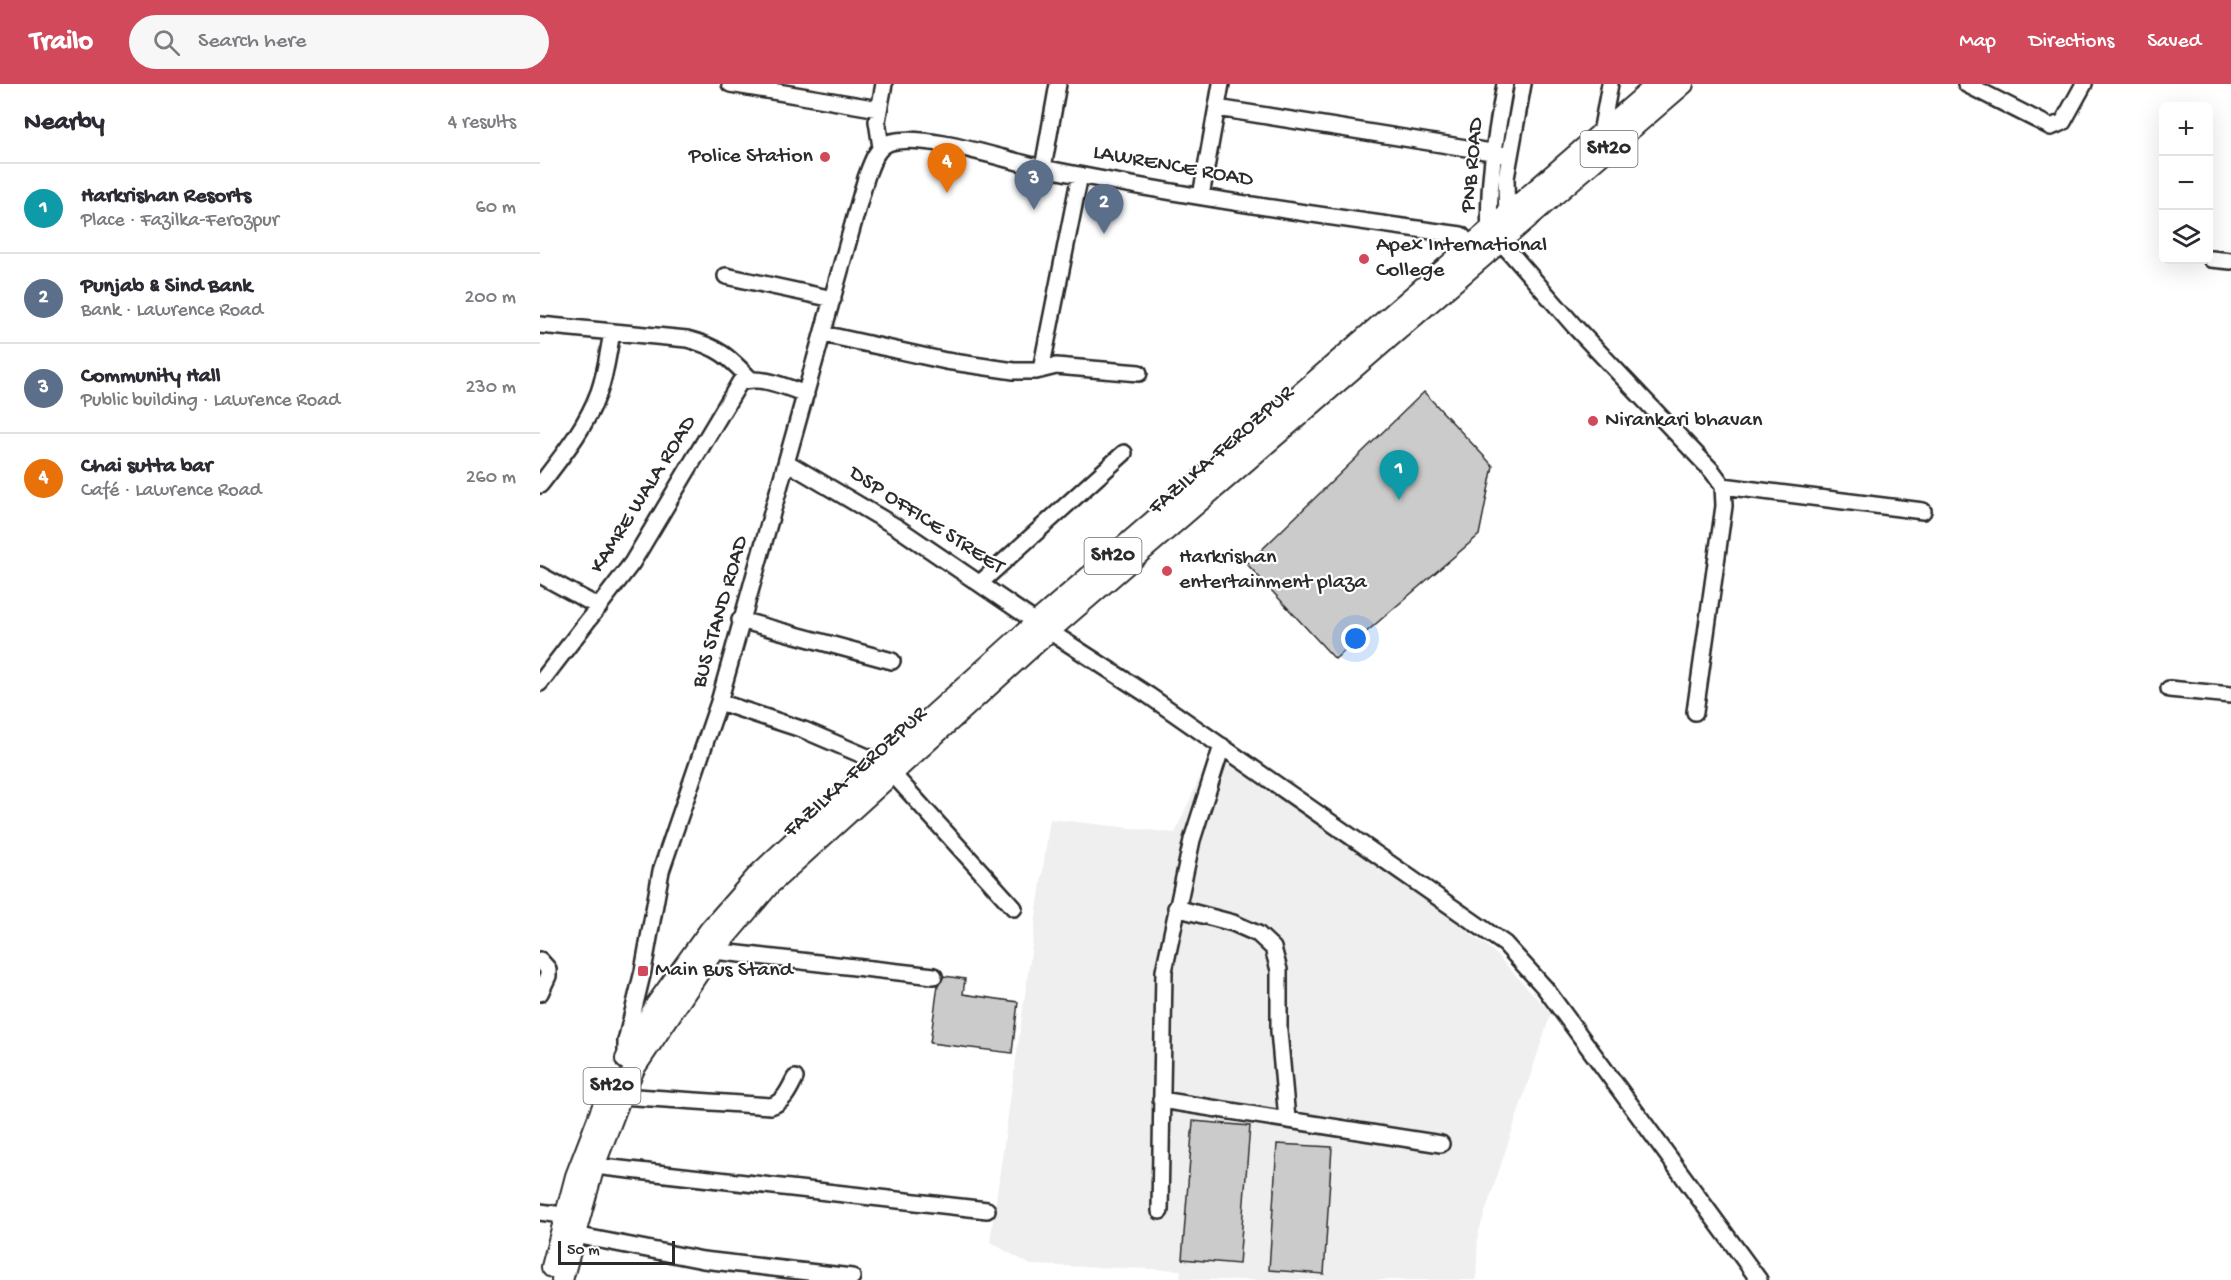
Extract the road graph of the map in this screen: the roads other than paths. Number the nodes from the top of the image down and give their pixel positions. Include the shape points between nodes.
1 (730, 84) edge
2 (884, 84) edge
3 (1058, 84) edge
4 (1221, 84) edge
5 (1505, 84) edge
6 (1524, 84) edge
7 (1610, 84) edge
8 (1658, 84) edge
9 (1683, 84) edge
10 (1966, 84) edge
11 (2084, 84) edge
12 (1217, 108) junction
13 (879, 109) junction
14 (1601, 134) junction
15 (881, 147) junction
16 (1492, 153) junction
17 (1510, 155) junction
18 (1042, 168) junction
19 (1080, 175) junction
20 (1201, 196) junction
21 (1506, 216) junction
22 (1491, 244) junction
23 (2213, 259) edge
24 (2231, 261) edge
25 (726, 276) dead end
26 (833, 299) junction
27 (540, 325) edge
28 (612, 333) junction
29 (823, 334) junction
30 (1041, 370) junction
31 (1139, 372) dead end
32 (750, 379) junction
33 (806, 394) junction
34 (1124, 453) dead end
35 (788, 463) junction
36 (540, 485) edge
37 (1723, 486) junction
38 (1923, 511) dead end
39 (540, 575) edge
40 (980, 583) junction
41 (598, 607) junction
42 (740, 620) junction
43 (1043, 626) junction
44 (892, 661) dead end
45 (540, 683) edge
46 (2169, 689) dead end
47 (2231, 695) edge
48 (719, 702) junction
49 (1695, 712) dead end
50 (1222, 746) junction
51 (885, 767) junction
52 (1014, 908) dead end
53 (1176, 908) junction
54 (715, 940) junction
55 (540, 960) edge
56 (934, 976) dead end
57 (540, 993) edge
58 (626, 1059) junction
59 (795, 1078) dead end
60 (621, 1096) junction
61 (1161, 1100) junction
62 (1287, 1119) junction
63 (1441, 1144) dead end
64 (594, 1166) junction
65 (987, 1210) dead end
66 (1160, 1211) dead end
67 (540, 1212) edge
68 (573, 1223) junction
69 (763, 1273) edge
70 (852, 1277) dead end
71 (549, 1280) edge
72 (562, 1280) edge
73 (1759, 1280) edge

1 - 13 street
2 - 13 street
3 - 18 street
4 - 12 street
5 - 16 street, PNB ROAD
6 - 17 street, PNB ROAD
7 - 14 street
8 - 14 main road, FAZILKA-FEROZPUR / SH20
9 - 22 main road, FAZILKA-FEROZPUR / SH20
10 - 11 street via 2051,127 2062,122
12 - 16 street
12 - 20 street
13 - 15 street
14 - 21 main road, FAZILKA-FEROZPUR / SH20
15 - 18 street, LAWRENCE ROAD via 890,142 928,143
15 - 26 street, BUS STAND ROAD via 866,178
16 - 17 street
16 - 22 street, PNB ROAD
17 - 21 street, PNB ROAD
18 - 19 street, LAWRENCE ROAD
19 - 20 street, LAWRENCE ROAD
19 - 30 street
20 - 22 street, LAWRENCE ROAD via 1461,235
21 - 22 main road, FAZILKA-FEROZPUR / SH20
22 - 37 street via 1576,328
22 - 43 main road, FAZILKA-FEROZPUR / SH20
23 - 24 street
25 - 26 street
26 - 29 street, BUS STAND ROAD
27 - 28 street
28 - 32 street via 687,339 709,345 726,354
28 - 36 street via 600,389 589,416
29 - 30 street via 946,361 1014,371
29 - 33 street, BUS STAND ROAD
30 - 31 street via 1056,366
32 - 33 street
32 - 41 street, KAMRE WALA ROAD via 740,382 658,523
33 - 35 street, BUS STAND ROAD
34 - 40 street
35 - 40 street, DSP OFFICE STREET via 898,528
35 - 42 street, BUS STAND ROAD
37 - 38 street
37 - 49 street via 1724,506
39 - 41 street
40 - 43 street, DSP OFFICE STREET
41 - 45 street, KAMRE WALA ROAD
42 - 44 street
42 - 48 street, BUS STAND ROAD
43 - 50 street, DSP OFFICE STREET
43 - 51 main road, FAZILKA-FEROZPUR / SH20
46 - 47 street
48 - 51 street via 804,730
48 - 58 street, BUS STAND ROAD via 661,871 626,1041
50 - 53 street via 1192,840
50 - 73 street, DSP OFFICE STREET via 1505,944 1559,1006
51 - 52 street
51 - 54 main road, FAZILKA-FEROZPUR / SH20 via 759,874
53 - 61 street via 1164,971
53 - 62 street via 1233,923 1258,934 1273,948 1279,970 1279,1031
54 - 56 street
54 - 58 main road, SH20 via 656,1005
54 - 60 main road, SH20
55 - 57 street via 548,969
58 - 68 main road, SH20 via 594,1126
59 - 60 street via 785,1096 771,1106
60 - 64 main road, SH20
61 - 62 street
61 - 66 street
62 - 63 street
64 - 65 street
64 - 68 main road, SH20
67 - 68 street
68 - 69 street via 658,1253
68 - 71 main road, SH20
68 - 72 main road, SH20
69 - 70 street

